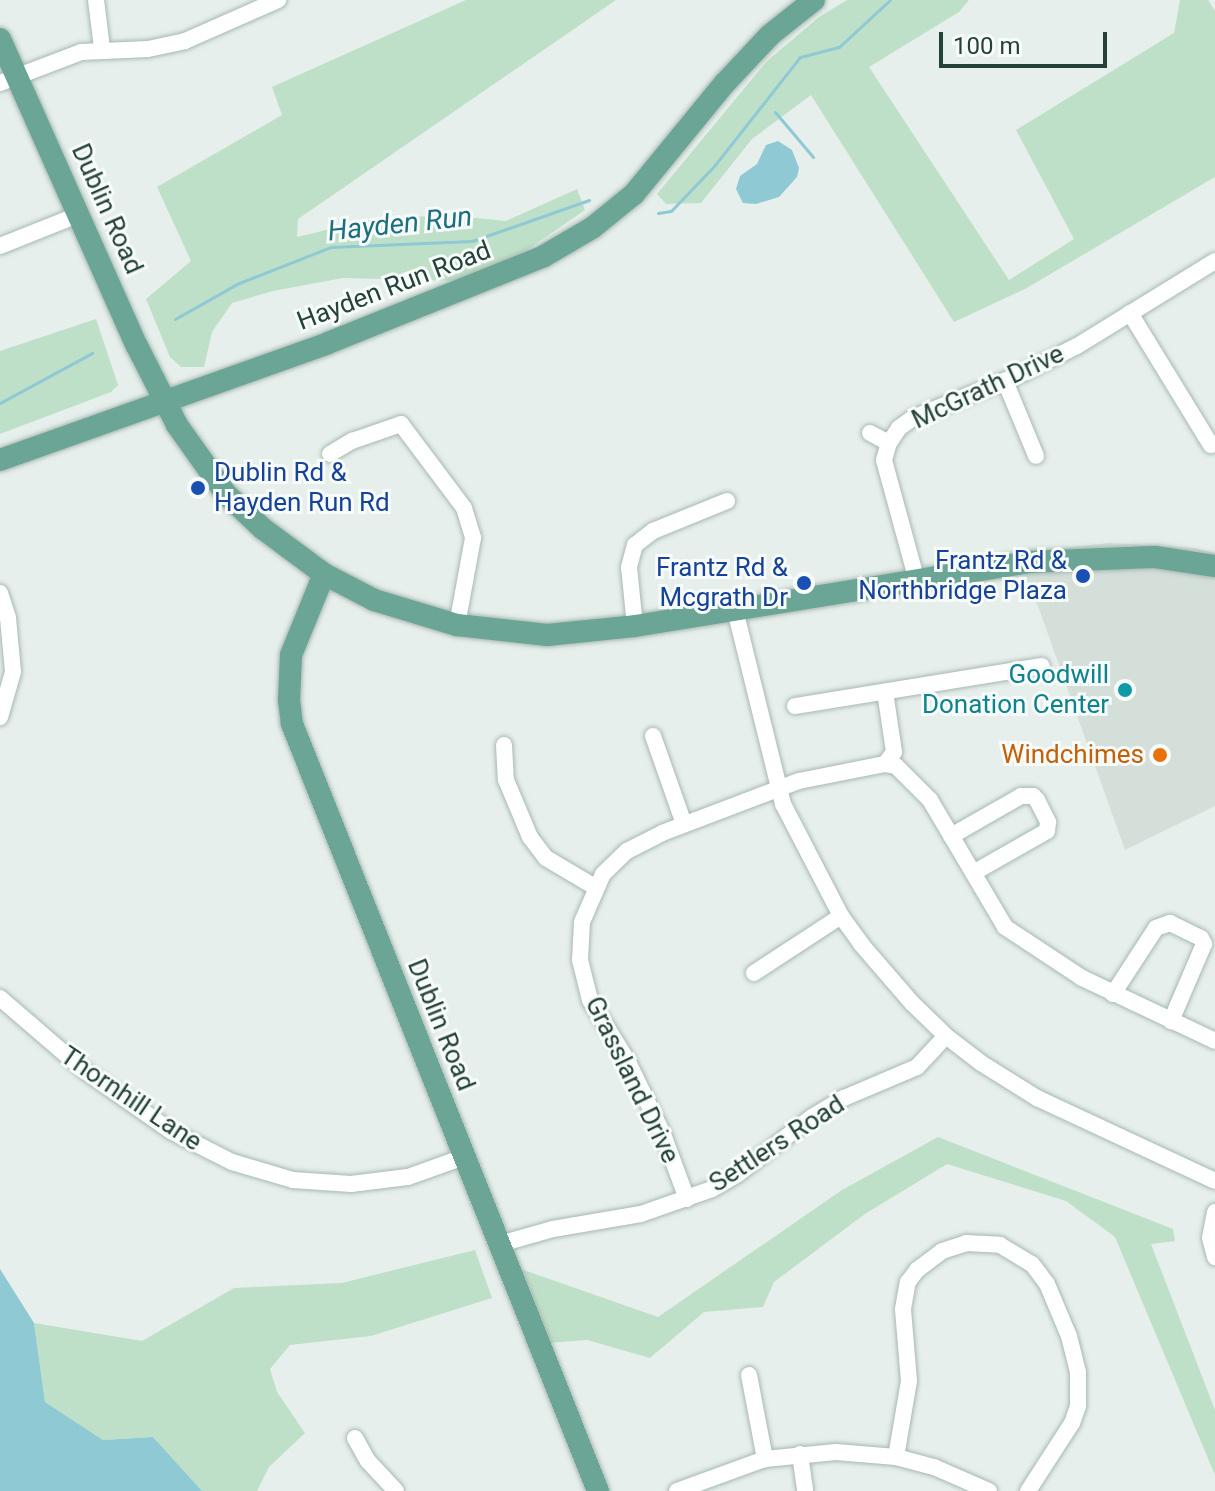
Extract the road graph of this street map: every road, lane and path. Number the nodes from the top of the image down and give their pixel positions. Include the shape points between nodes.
1 (96, 0) edge
2 (278, 0) edge
3 (814, 0) edge
4 (255, 5) edge
5 (0, 39) edge
6 (102, 48) junction
7 (8, 80) edge
8 (78, 215) junction
9 (0, 246) edge
10 (1215, 261) edge
11 (1130, 313) junction
12 (1005, 381) junction
13 (163, 402) junction
14 (870, 433) dead end
15 (889, 443) junction
16 (1211, 445) dead end
17 (330, 454) dead end
18 (1036, 456) dead end
19 (0, 460) edge
20 (727, 501) dead end
21 (1215, 566) edge
22 (324, 574) junction
23 (917, 581) junction
24 (0, 593) edge
25 (735, 610) junction
26 (457, 625) junction
27 (635, 626) junction
28 (1042, 666) dead end
29 (885, 692) junction
30 (795, 706) dead end
31 (0, 717) edge
32 (653, 736) dead end
33 (504, 745) dead end
34 (885, 764) junction
35 (777, 788) junction
36 (684, 824) junction
37 (951, 836) junction
38 (973, 873) junction
39 (595, 887) junction
40 (841, 916) junction
41 (754, 973) dead end
42 (1113, 994) junction
43 (0, 998) edge
44 (1171, 1021) junction
45 (946, 1036) junction
46 (1215, 1041) edge
47 (464, 1157) junction
48 (1215, 1181) edge
49 (687, 1199) junction
50 (1215, 1212) edge
51 (500, 1244) junction
52 (1215, 1257) edge
53 (749, 1375) dead end
54 (355, 1438) dead end
55 (800, 1454) junction
56 (896, 1457) junction
57 (765, 1459) junction
58 (396, 1491) edge
59 (598, 1491) edge
60 (677, 1491) edge
61 (805, 1491) edge
62 (989, 1491) edge
63 (1028, 1491) edge

1 - 6 street
2 - 4 street
3 - 13 main road, Hayden Run Road via 770,35 634,194 592,228 482,284
4 - 6 street via 172,45
5 - 7 main road, Dublin Road
6 - 7 street via 67,55
7 - 8 main road, Dublin Road
8 - 9 street
8 - 13 main road, Dublin Road
10 - 11 street, McGrath Drive
11 - 12 street, McGrath Drive
11 - 16 street
12 - 15 street, McGrath Drive via 913,418
12 - 18 street
13 - 19 main road, Hayden Run Road
13 - 22 main road, Dublin Road via 226,494
14 - 15 street
15 - 23 street, McGrath Drive via 887,477
17 - 26 street via 401,424 464,508 473,538
20 - 27 street via 653,531 635,545 629,567
21 - 23 main road, Dublin Road via 1155,557 1080,558
22 - 26 main road, Dublin Road via 374,600
22 - 47 main road, Dublin Road via 291,655 292,724
23 - 25 main road, Dublin Road
24 - 31 street via 13,672
25 - 27 main road, Dublin Road
25 - 35 street
26 - 27 main road, Dublin Road via 547,635
28 - 29 street
29 - 30 street
29 - 34 street via 894,752
32 - 36 street
33 - 39 street via 506,780 530,837 546,858
34 - 35 street, Grassland Drive
34 - 37 street via 905,772
35 - 36 street, Grassland Drive
35 - 40 street via 799,841
36 - 39 street, Grassland Drive via 627,851
37 - 38 street
37 - 38 street via 1027,794 1041,808 1047,831
38 - 42 street via 1005,927
39 - 49 street, Grassland Drive via 582,922 584,981 663,1134
40 - 41 street
40 - 45 street
42 - 44 street
42 - 44 street via 1156,928 1170,923 1204,944
43 - 47 street, Thornhill Lane via 79,1067 171,1131 232,1162 293,1180 351,1184 408,1177
44 - 46 street
45 - 48 street via 1037,1098
45 - 49 street, Settlers Road via 917,1067 833,1104 738,1174
47 - 51 main road, Dublin Road
49 - 51 street, Settlers Road
50 - 52 street via 1210,1238
51 - 59 main road, Dublin Road
53 - 57 street
54 - 58 street
55 - 56 street
55 - 57 street
55 - 61 street
56 - 62 street
56 - 63 street via 909,1381 904,1297 917,1270 956,1245 1000,1245 1032,1264 1047,1284 1087,1392
57 - 60 street

